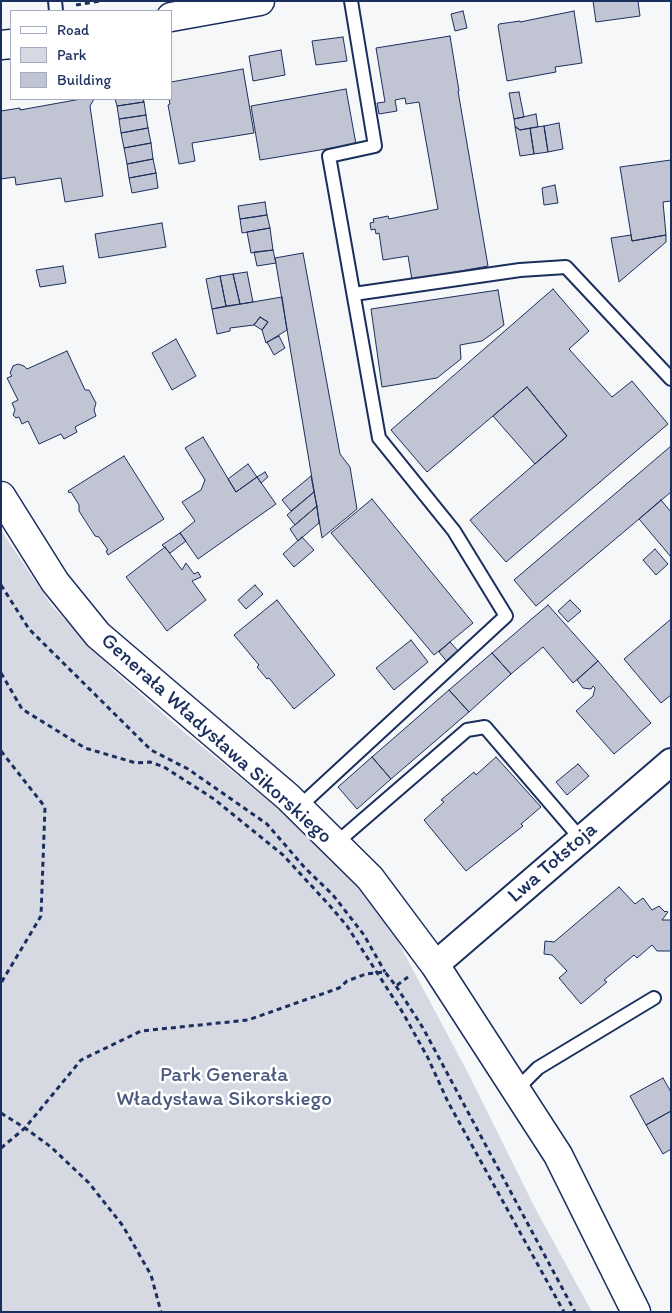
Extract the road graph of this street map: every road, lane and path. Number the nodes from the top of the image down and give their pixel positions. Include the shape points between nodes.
1 (260, 1) edge
2 (351, 1) edge
3 (216, 5) edge
4 (172, 16) edge
5 (354, 294) junction
6 (671, 379) edge
7 (1, 496) edge
8 (1, 584) edge
9 (1, 673) edge
10 (1, 751) edge
11 (671, 762) edge
12 (298, 807) junction
13 (581, 839) junction
14 (335, 844) junction
15 (423, 970) junction
16 (385, 972) junction
17 (376, 973) junction
18 (1, 983) edge
19 (396, 986) junction
20 (654, 998) dead end
21 (516, 1090) junction
22 (1, 1114) edge
23 (25, 1128) junction
24 (1, 1148) edge
25 (161, 1312) edge
26 (564, 1312) edge
27 (575, 1312) edge
28 (636, 1312) edge

1 - 3 street
2 - 5 lane via 375,146 330,156
3 - 4 street
5 - 6 lane via 520,270 566,267
5 - 12 lane via 379,438 454,531 506,616
7 - 12 street, Generała Władysława Sikorskiego via 55,582 98,635
8 - 16 path via 29,629 151,750 188,769 267,824 333,895 364,935
9 - 17 path via 22,709 85,748 136,763 150,762 164,767 214,799 297,870 346,926
10 - 18 path via 45,808 41,916
11 - 13 street, Lwa Tołstoja
12 - 14 street, Generała Władysława Sikorskiego
13 - 14 lane via 485,727 467,730
13 - 15 street, Lwa Tołstoja
14 - 15 street, Generała Władysława Sikorskiego via 370,878
15 - 19 path
15 - 21 street, Generała Władysława Sikorskiego
16 - 17 path
16 - 19 path
17 - 23 path via 366,974 347,981 339,988 248,1020 141,1031 81,1060
17 - 26 path via 428,1058 448,1102
19 - 27 path via 423,1028
20 - 21 lane via 538,1068
21 - 28 street, Generała Władysława Sikorskiego via 558,1155
22 - 23 path
23 - 24 path
23 - 25 path via 51,1147 89,1183 123,1226 151,1274

